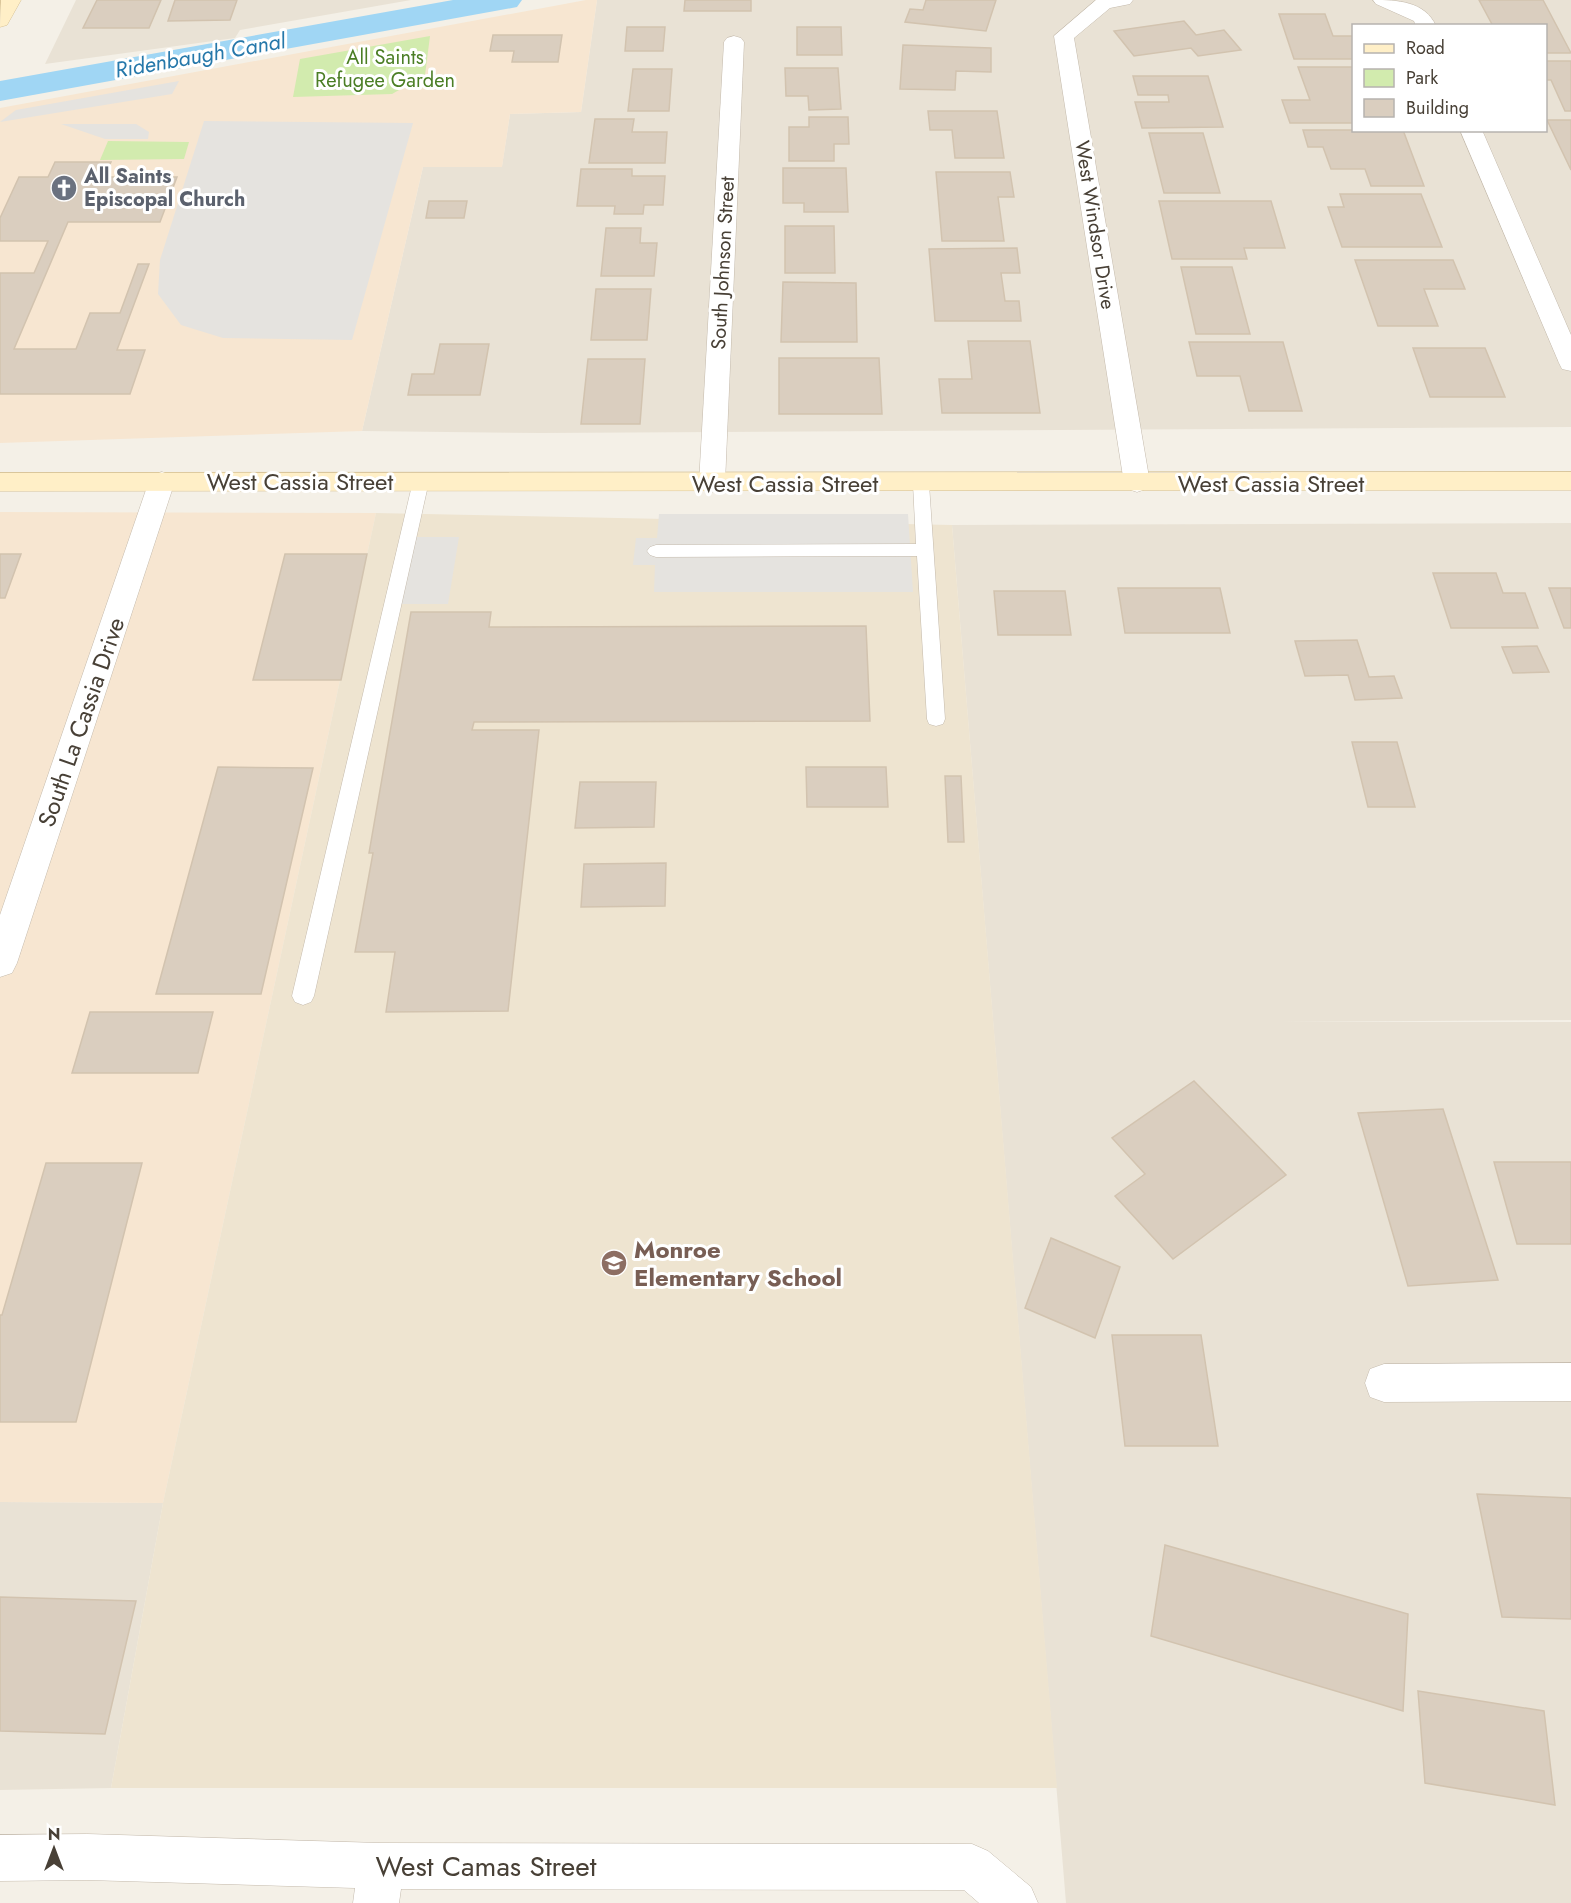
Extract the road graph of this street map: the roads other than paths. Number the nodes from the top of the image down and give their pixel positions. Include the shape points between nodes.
1 (11, 0) edge
2 (1123, 0) edge
3 (1383, 0) edge
4 (0, 21) edge
5 (1425, 24) edge
6 (734, 42) dead end
7 (1472, 132) edge
8 (1571, 363) edge
9 (420, 481) junction
10 (1571, 481) edge
11 (0, 482) edge
12 (162, 482) junction
13 (712, 483) junction
14 (1137, 483) junction
15 (921, 484) junction
16 (926, 550) junction
17 (656, 551) dead end
18 (936, 719) dead end
19 (0, 963) edge
20 (303, 996) dead end
21 (1571, 1382) edge
22 (1384, 1383) dead end
23 (0, 1858) edge
24 (378, 1884) edge
25 (1015, 1903) edge

1 - 4 street
2 - 14 street, West Windsor Drive via 1104,3 1064,36
3 - 5 street via 1422,16
6 - 13 street, South Johnson Street
7 - 8 street
9 - 12 street, West Cassia Street
9 - 13 street, West Cassia Street
9 - 20 lane
10 - 14 street, West Cassia Street
11 - 12 street, West Cassia Street
12 - 19 street, South La Cassia Drive
13 - 15 street, West Cassia Street
14 - 15 street, West Cassia Street
15 - 16 lane
16 - 17 lane
16 - 18 lane
21 - 22 street
23 - 24 street, West Camas Street via 87,1857
24 - 25 street, West Camas Street via 972,1867

